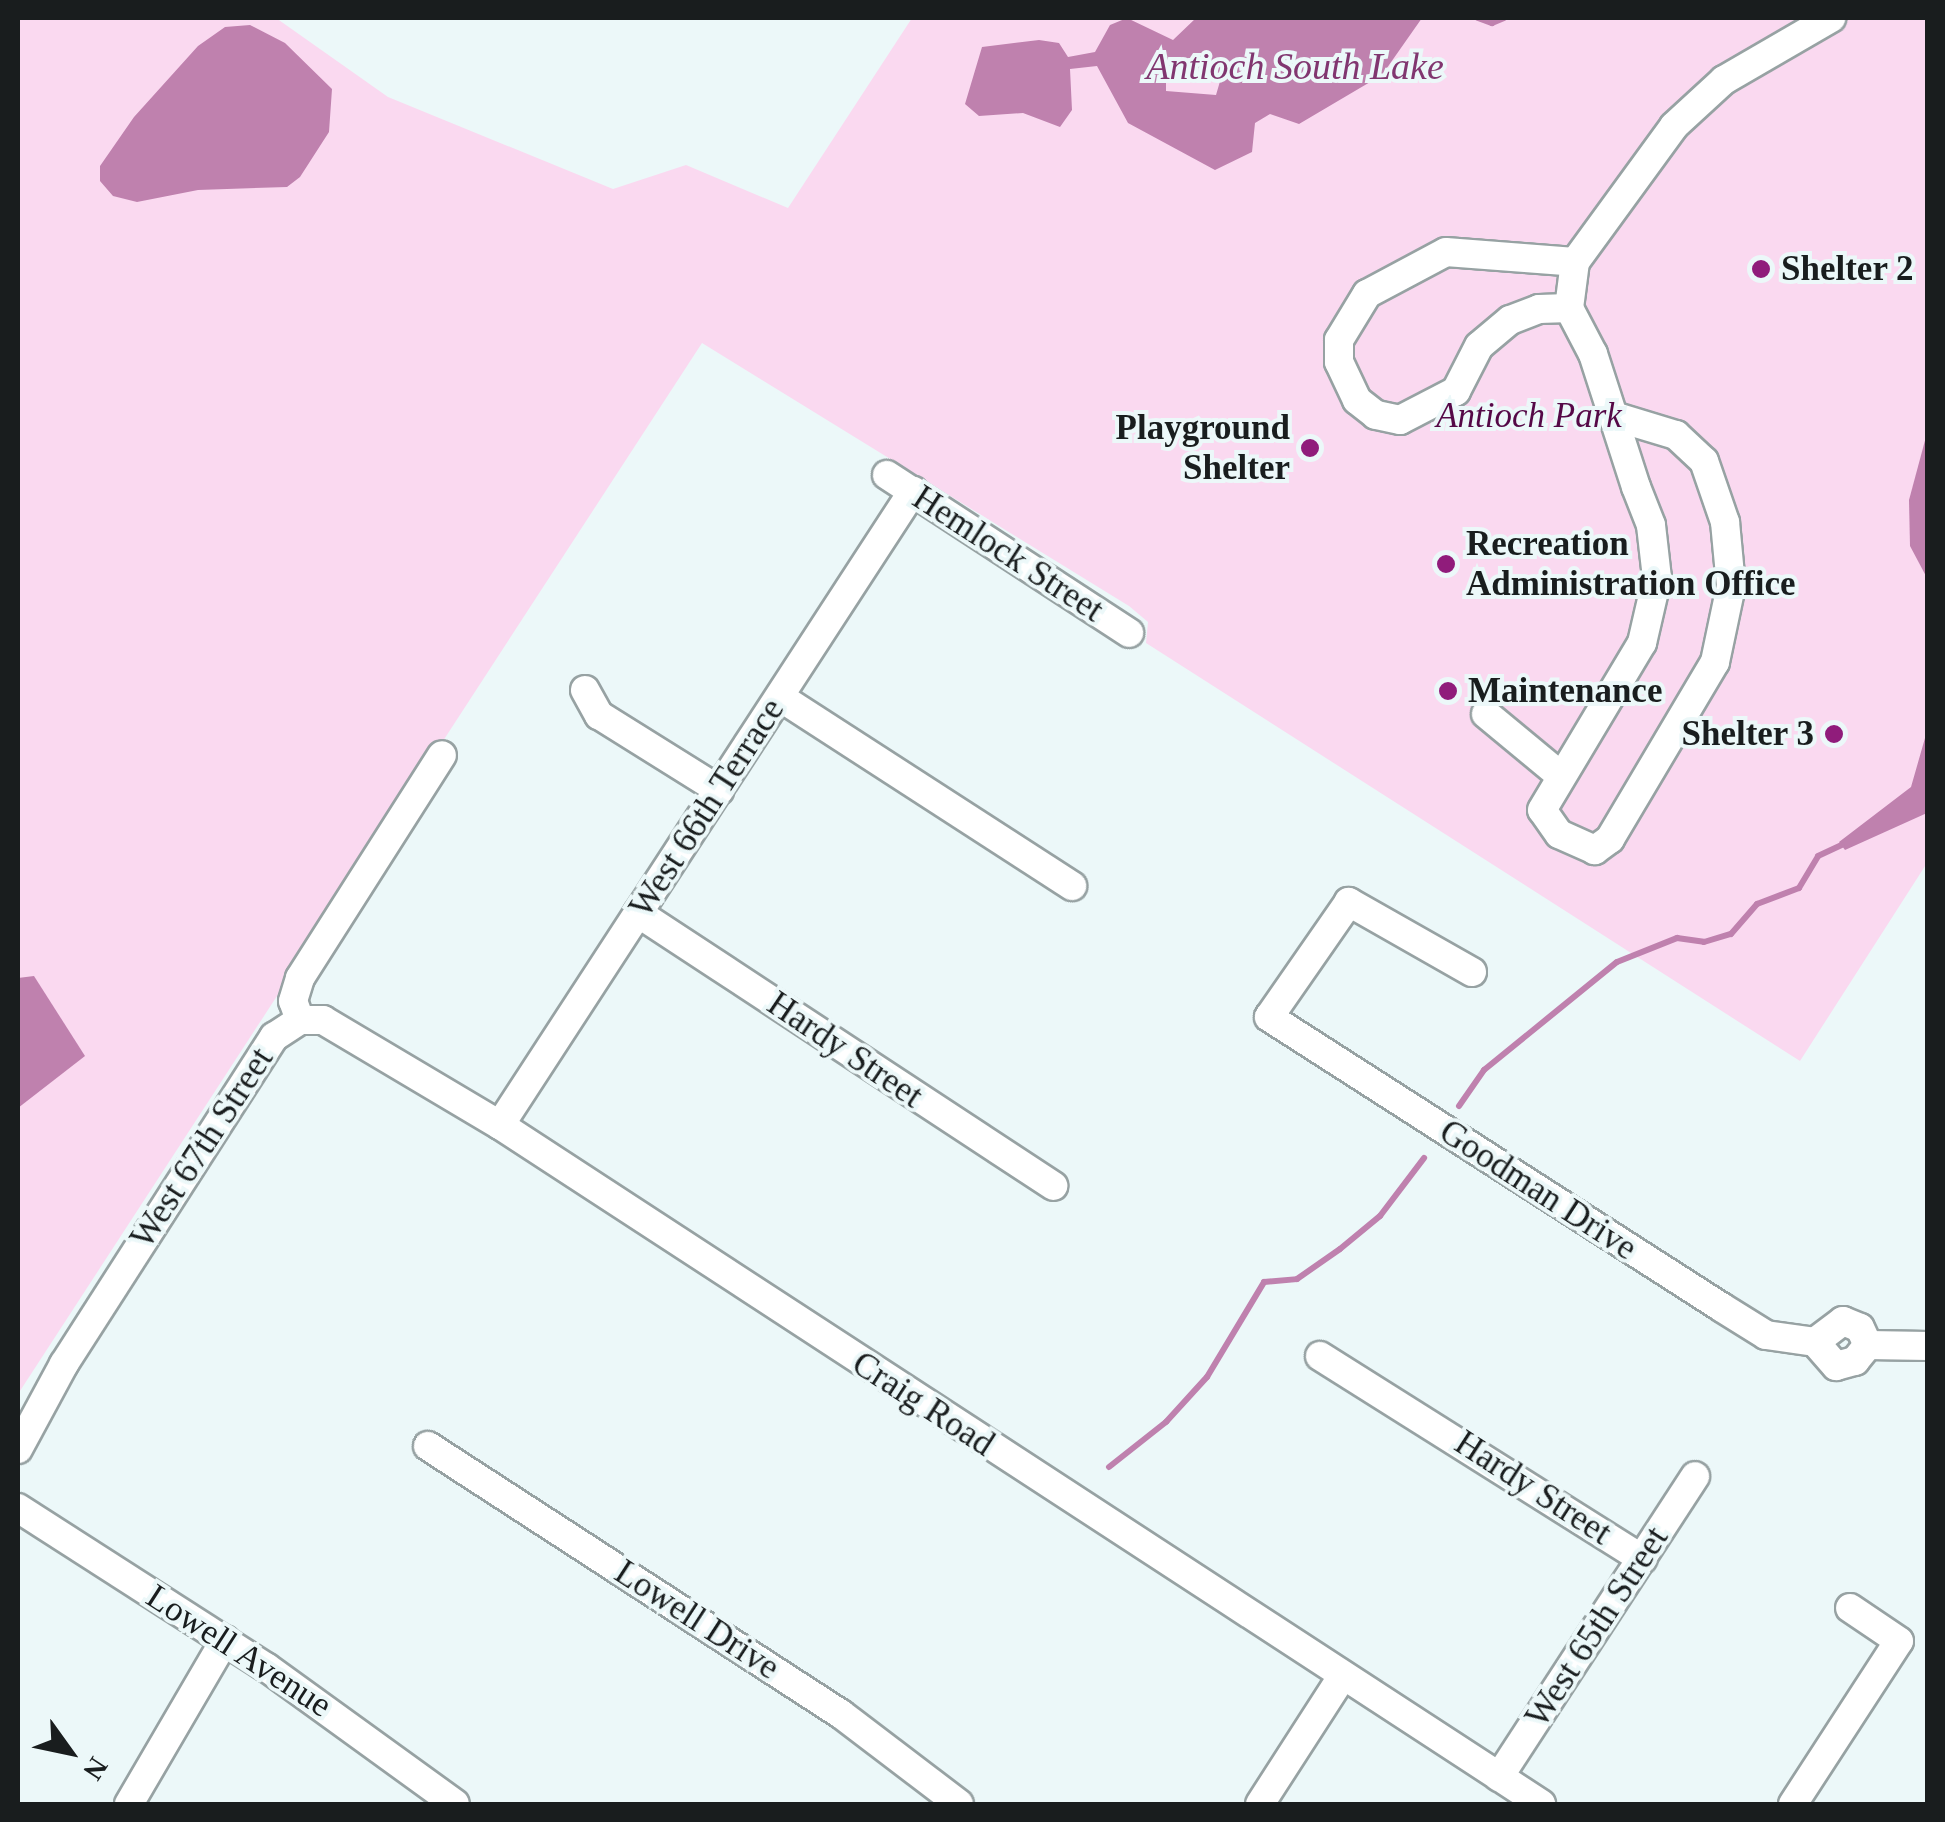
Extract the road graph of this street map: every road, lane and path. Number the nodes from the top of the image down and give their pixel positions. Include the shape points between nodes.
1 (1831, 18) edge
2 (1575, 262) junction
3 (1569, 308) junction
4 (1613, 416) junction
5 (887, 474) dead end
6 (912, 491) junction
7 (1129, 633) dead end
8 (585, 690) dead end
9 (780, 697) junction
10 (1486, 714) dead end
11 (442, 754) dead end
12 (1561, 776) junction
13 (719, 790) junction
14 (1072, 886) dead end
15 (638, 912) junction
16 (1472, 972) dead end
17 (300, 1020) junction
18 (500, 1125) junction
19 (1052, 1186) dead end
20 (1928, 1346) edge
21 (1320, 1356) dead end
22 (428, 1446) dead end
23 (18, 1449) edge
24 (1696, 1476) dead end
25 (18, 1508) edge
26 (1642, 1559) junction
27 (1850, 1608) dead end
28 (225, 1640) junction
29 (1342, 1677) junction
30 (1499, 1778) junction
31 (450, 1803) edge
32 (129, 1804) edge
33 (960, 1804) edge
34 (1260, 1804) edge
35 (1541, 1804) edge
36 (1793, 1804) edge

1 - 2 street via 1786,38 1711,91 1650,154
2 - 3 street
2 - 3 street via 1446,252 1368,294 1340,340 1339,362 1357,400 1376,415 1400,420 1425,413 1456,390 1478,346 1510,320 1538,308
3 - 4 street
4 - 12 street via 1651,524 1654,603 1642,642
4 - 12 street via 1676,434 1704,461 1724,522 1728,610 1715,662 1602,848 1572,842 1544,818
5 - 6 street, Hemlock Street
6 - 7 street, Hemlock Street
6 - 9 street, West 66th Terrace
8 - 13 street via 598,715
9 - 13 street, West 66th Terrace
9 - 14 street
10 - 12 street
11 - 17 street, West 67th Street via 300,978 293,1001
13 - 15 street, West 66th Terrace
15 - 18 street, West 66th Terrace
15 - 19 street, Hardy Street
16 - 20 street, Goodman Drive via 1349,902 1269,1017 1766,1335 1815,1342 1836,1366 1855,1362 1868,1345
17 - 18 street, Craig Road via 338,1026
17 - 23 street, West 67th Street via 274,1037 259,1058 64,1364
18 - 29 street, Craig Road
21 - 26 street, Hardy Street
22 - 33 street, Lowell Drive via 841,1714
24 - 26 street, West 65th Street
25 - 28 street, Lowell Avenue
26 - 30 street, West 65th Street
27 - 36 street via 1899,1641
28 - 31 street, Lowell Avenue
28 - 32 street
29 - 30 street, Craig Road
29 - 34 street
30 - 35 street, Craig Road

